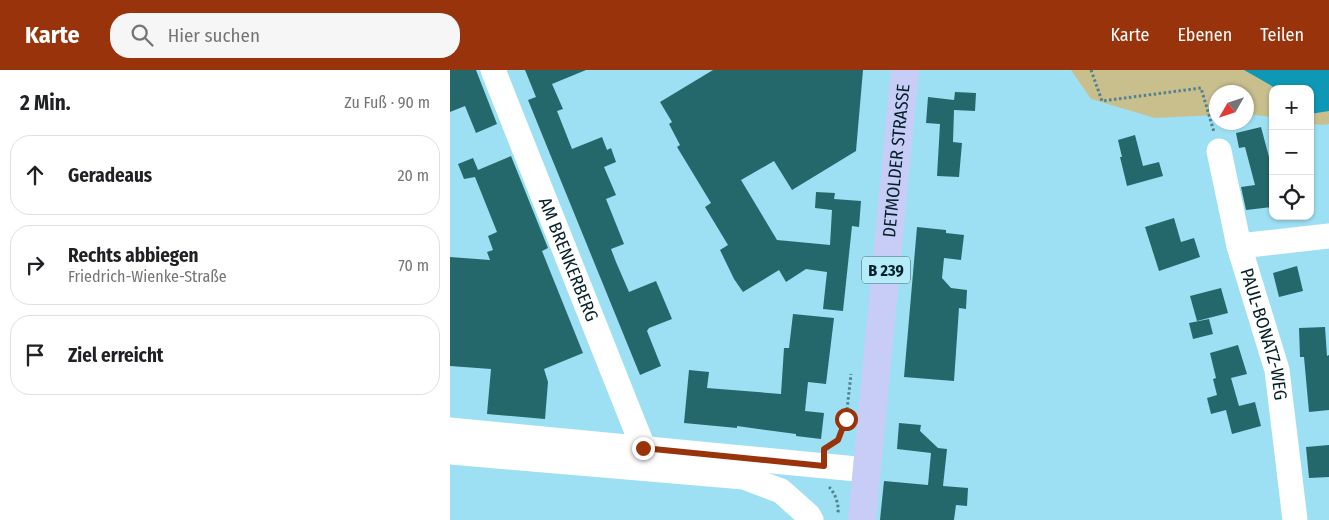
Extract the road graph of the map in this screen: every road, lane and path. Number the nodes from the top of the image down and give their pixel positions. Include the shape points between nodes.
1 (493, 70) edge
2 (905, 70) edge
3 (1091, 70) edge
4 (1219, 151) joint
5 (1329, 236) edge
6 (1239, 246) junction
7 (852, 371) dead end
8 (450, 430) edge
9 (643, 448) junction
10 (450, 452) edge
11 (824, 466) junction
12 (867, 470) junction
13 (810, 520) edge
14 (838, 520) edge
15 (862, 520) edge
16 (1295, 520) edge

1 - 9 street, AM BRENKERBERG
2 - 12 main road, DETMOLDER STRASSE / B 239
3 - 4 path via 1102,102 1201,88
4 - 6 street, PAUL-BONATZ-WEG
5 - 6 street
6 - 16 street, PAUL-BONATZ-WEG via 1277,370
7 - 11 path via 846,419 838,440 824,449
8 - 9 street
9 - 11 street
10 - 13 street via 744,477 781,491
11 - 12 street
11 - 14 path via 823,482 832,491 838,507
12 - 15 main road, DETMOLDER STRASSE / B 239

